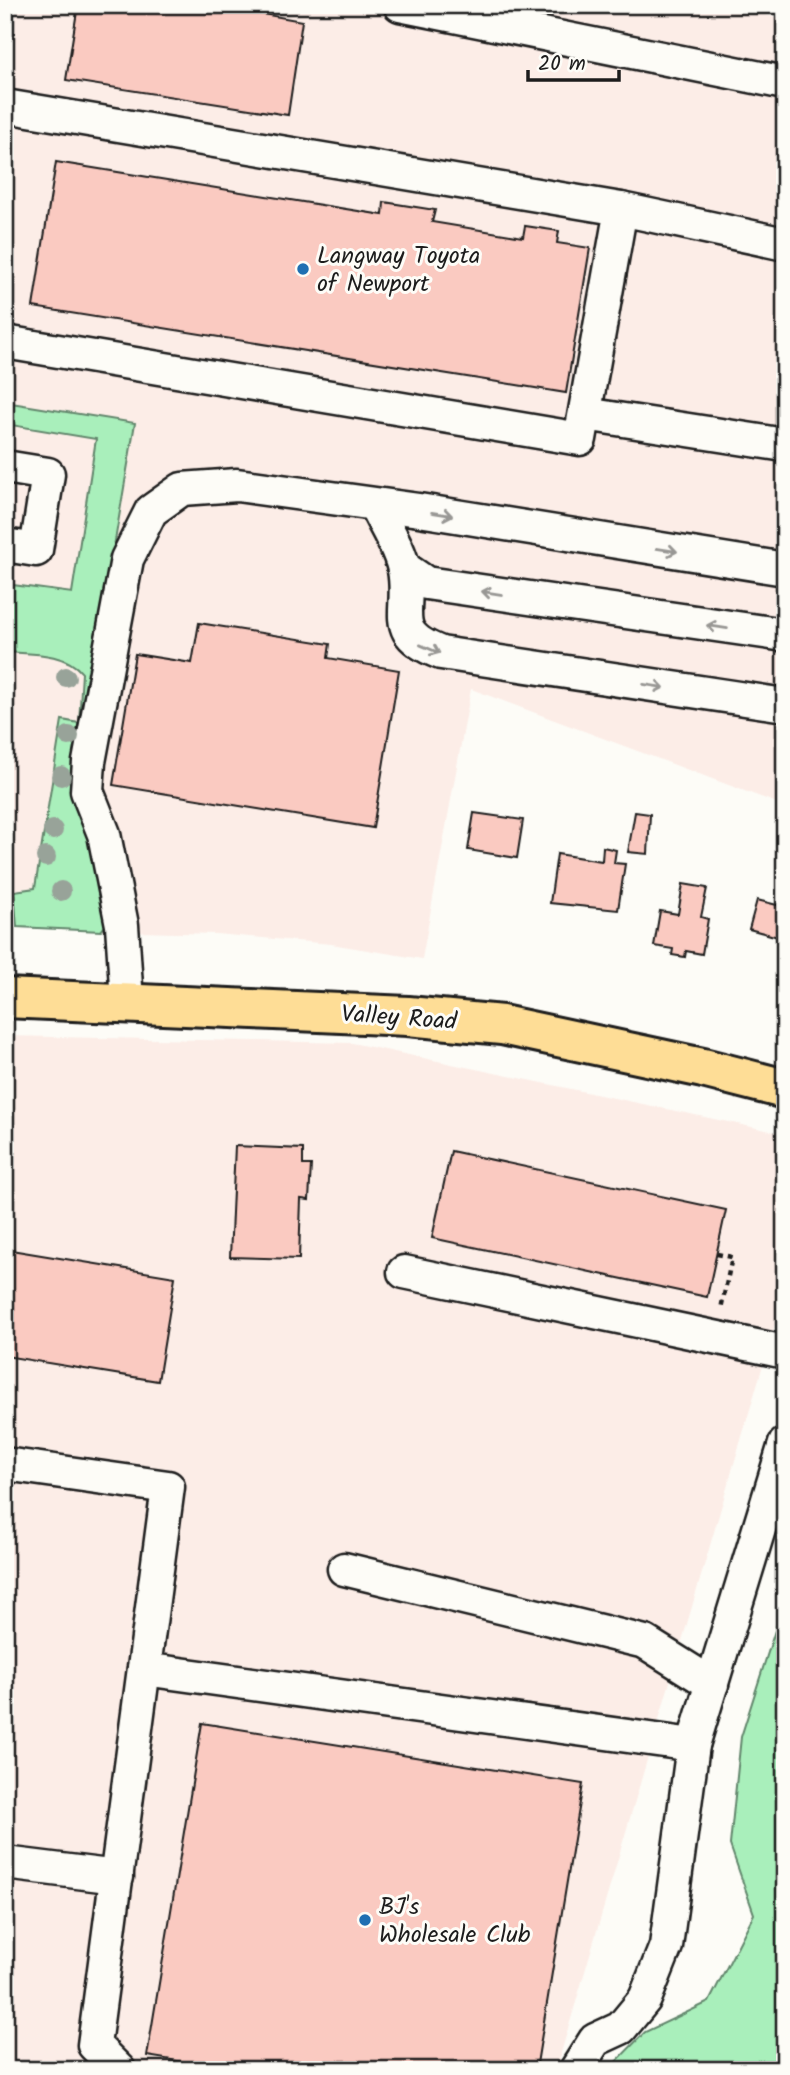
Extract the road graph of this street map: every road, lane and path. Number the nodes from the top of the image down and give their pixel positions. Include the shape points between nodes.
1 (400, 5) edge
2 (785, 83) edge
3 (5, 106) edge
4 (621, 209) junction
5 (785, 244) edge
6 (5, 342) edge
7 (585, 414) junction
8 (785, 445) edge
9 (5, 467) edge
10 (375, 505) junction
11 (5, 545) edge
12 (404, 568) junction
13 (785, 569) edge
14 (785, 635) edge
15 (785, 705) edge
16 (5, 998) edge
17 (127, 1003) junction
18 (785, 1089) edge
19 (717, 1254) dead end
20 (404, 1272) dead end
21 (715, 1338) junction
22 (785, 1352) edge
23 (785, 1444) edge
24 (5, 1464) edge
25 (344, 1570) dead end
26 (144, 1669) junction
27 (712, 1684) junction
28 (693, 1745) junction
29 (5, 1863) edge
30 (117, 1877) junction
31 (119, 2070) edge
32 (576, 2070) edge

1 - 2 lane
3 - 4 lane
4 - 5 lane
4 - 7 lane
6 - 7 lane via 580,439
7 - 8 lane
9 - 11 lane via 48,474 36,550
10 - 12 lane
10 -> 13 lane
10 - 17 lane via 237,485 182,489 151,511 127,559 89,762 88,791 104,834 122,925
14 -> 12 lane via 426,583
12 -> 15 lane via 409,636 440,653
16 - 17 main road, Valley Road
17 - 18 main road, Valley Road via 502,1025
19 - 21 path via 732,1257
20 - 21 lane
21 - 22 lane
23 - 27 lane
24 - 26 lane via 168,1487
25 - 27 lane via 645,1642
26 - 28 lane
26 - 30 lane
27 - 28 lane
28 - 32 lane via 666,1946 645,1999 621,2028 595,2040
29 - 30 lane
30 - 31 lane via 94,2045

